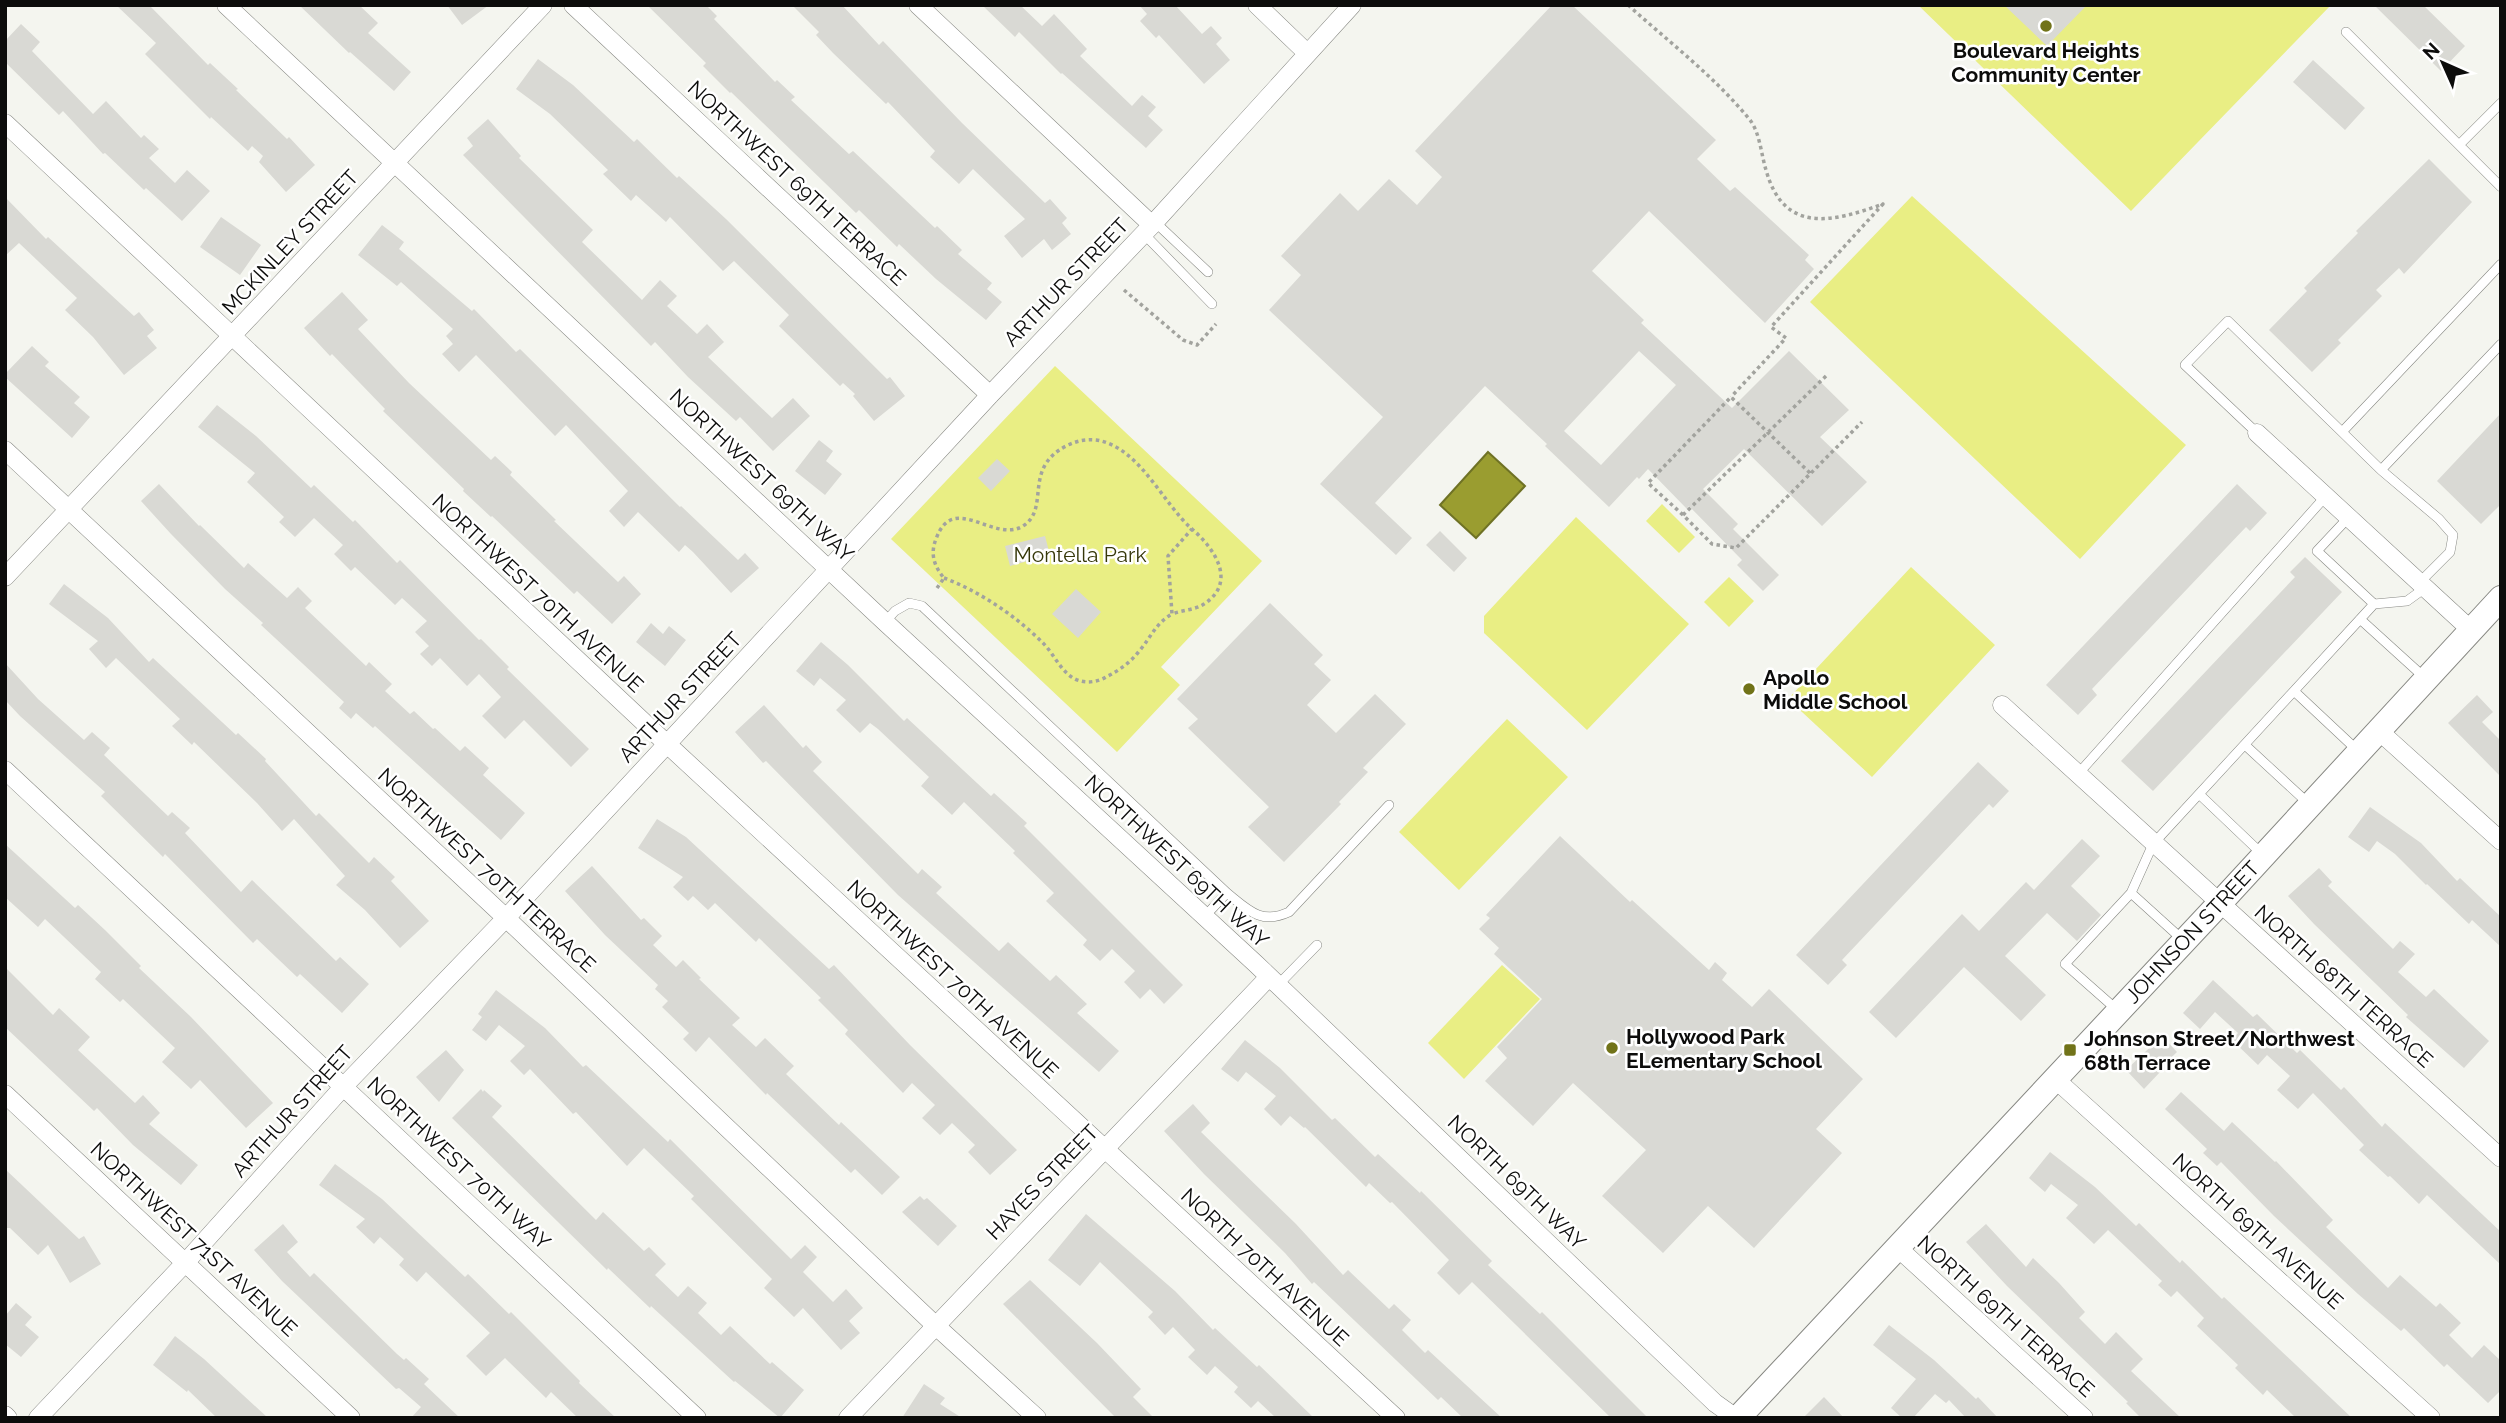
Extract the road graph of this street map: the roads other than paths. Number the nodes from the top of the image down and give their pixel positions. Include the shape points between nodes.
1 (226, 5) edge
2 (544, 5) edge
3 (573, 5) edge
4 (918, 5) edge
5 (1257, 5) edge
6 (1352, 5) edge
7 (2346, 32) dead end
8 (1307, 53) junction
9 (2501, 103) edge
10 (5, 123) edge
11 (2459, 145) junction
12 (395, 163) junction
13 (2501, 171) edge
14 (2492, 178) junction
15 (2501, 187) edge
16 (1150, 227) junction
17 (2501, 264) edge
18 (1208, 272) dead end
19 (1212, 304) dead end
20 (232, 336) junction
21 (2501, 344) edge
22 (990, 395) junction
23 (2342, 432) junction
24 (2257, 433) joint
25 (5, 450) edge
26 (2381, 470) junction
27 (2325, 497) junction
28 (69, 510) junction
29 (2348, 518) junction
30 (830, 570) junction
31 (5, 578) edge
32 (2422, 586) junction
33 (2501, 598) edge
34 (2374, 604) junction
35 (2360, 619) junction
36 (885, 622) junction
37 (2471, 630) junction
38 (2426, 679) junction
39 (2294, 691) junction
40 (2002, 705) dead end
41 (2379, 731) junction
42 (667, 744) junction
43 (2245, 745) junction
44 (2360, 752) junction
45 (5, 770) edge
46 (2078, 774) junction
47 (2199, 794) junction
48 (2310, 805) junction
49 (1389, 806) dead end
50 (2501, 841) edge
51 (2153, 844) junction
52 (2264, 855) junction
53 (1227, 893) junction
54 (2131, 893) junction
55 (2218, 904) junction
56 (506, 918) junction
57 (1203, 918) junction
58 (2183, 941) junction
59 (1317, 945) dead end
60 (1273, 982) junction
61 (2118, 1010) junction
62 (2054, 1077) junction
63 (344, 1086) junction
64 (5, 1094) edge
65 (1104, 1150) junction
66 (2501, 1158) edge
67 (1898, 1248) junction
68 (185, 1263) junction
69 (936, 1326) junction
70 (38, 1418) edge
71 (351, 1418) edge
72 (697, 1418) edge
73 (848, 1418) edge
74 (1037, 1418) edge
75 (1396, 1418) edge
76 (1737, 1418) edge
77 (2084, 1418) edge
78 (2431, 1418) edge

1 - 12 street, NORTHWEST 69TH WAY
2 - 12 street, MCKINLEY STREET
3 - 22 street, NORTHWEST 69TH TERRACE
4 - 16 street
5 - 8 street
6 - 8 street, ARTHUR STREET
7 - 11 lane
8 - 16 street, ARTHUR STREET
9 - 11 lane
10 - 20 street, NORTHWEST 70TH AVENUE
11 - 14 lane
12 - 20 street, MCKINLEY STREET
12 - 30 street, NORTHWEST 69TH WAY
13 - 14 lane
14 - 15 lane
16 - 18 lane
16 - 19 lane
16 - 22 street, ARTHUR STREET
17 - 23 lane
20 - 28 street, MCKINLEY STREET
20 - 42 street, NORTHWEST 70TH AVENUE
21 - 26 lane
22 - 30 street, ARTHUR STREET
23 - 24 lane via 2228,321 2185,365
23 - 26 lane
24 - 27 street
25 - 28 street, NORTHWEST 70TH TERRACE
26 - 32 lane via 2453,535 2450,552
27 - 29 street
27 - 46 lane
28 - 31 street, MCKINLEY STREET
28 - 56 street, NORTHWEST 70TH TERRACE
29 - 32 street
29 - 34 lane via 2317,551
30 - 36 street, NORTHWEST 69TH WAY
30 - 42 street, ARTHUR STREET
32 - 34 lane via 2407,601
32 - 37 street
33 - 37 street, JOHNSON STREET
34 - 35 lane
35 - 38 lane
35 - 39 lane
36 - 53 lane via 909,603 922,606
36 - 57 street, NORTHWEST 69TH WAY
37 - 38 street, JOHNSON STREET
38 - 41 street, JOHNSON STREET
39 - 43 lane
39 - 44 lane
40 - 46 street, NORTH 68TH TERRACE
41 - 44 street, JOHNSON STREET
41 - 50 street
42 - 56 street, ARTHUR STREET
42 - 65 street, NORTHWEST 70TH AVENUE
43 - 47 lane
43 - 48 lane
44 - 48 street, JOHNSON STREET
45 - 63 street, NORTHWEST 70TH WAY
46 - 51 street, NORTH 68TH TERRACE
47 - 51 lane
47 - 52 lane
48 - 52 street, JOHNSON STREET
49 - 53 lane via 1289,912 1265,918
51 - 54 lane
51 - 55 street, NORTH 68TH TERRACE
52 - 55 street, JOHNSON STREET
53 - 57 lane
54 - 58 lane
54 - 61 lane via 2065,964
55 - 58 street, JOHNSON STREET
55 - 66 street, NORTH 68TH TERRACE
56 - 63 street, ARTHUR STREET
56 - 69 street, NORTHWEST 70TH TERRACE
57 - 60 street, NORTHWEST 69TH WAY
58 - 61 street, JOHNSON STREET
59 - 60 lane
60 - 65 street, HAYES STREET
60 - 76 street, NORTH 69TH WAY
61 - 62 street, JOHNSON STREET
62 - 67 street, JOHNSON STREET
62 - 78 street, NORTH 69TH AVENUE
63 - 68 street, ARTHUR STREET
63 - 72 street, NORTHWEST 70TH WAY
64 - 68 street, NORTHWEST 71ST AVENUE
65 - 69 street, HAYES STREET
65 - 75 street, NORTH 70TH AVENUE
67 - 76 street, JOHNSON STREET
67 - 77 street, NORTH 69TH TERRACE
68 - 70 street, ARTHUR STREET
68 - 71 street, NORTHWEST 71ST AVENUE
69 - 73 street, HAYES STREET
69 - 74 street, NORTHWEST 70TH TERRACE

